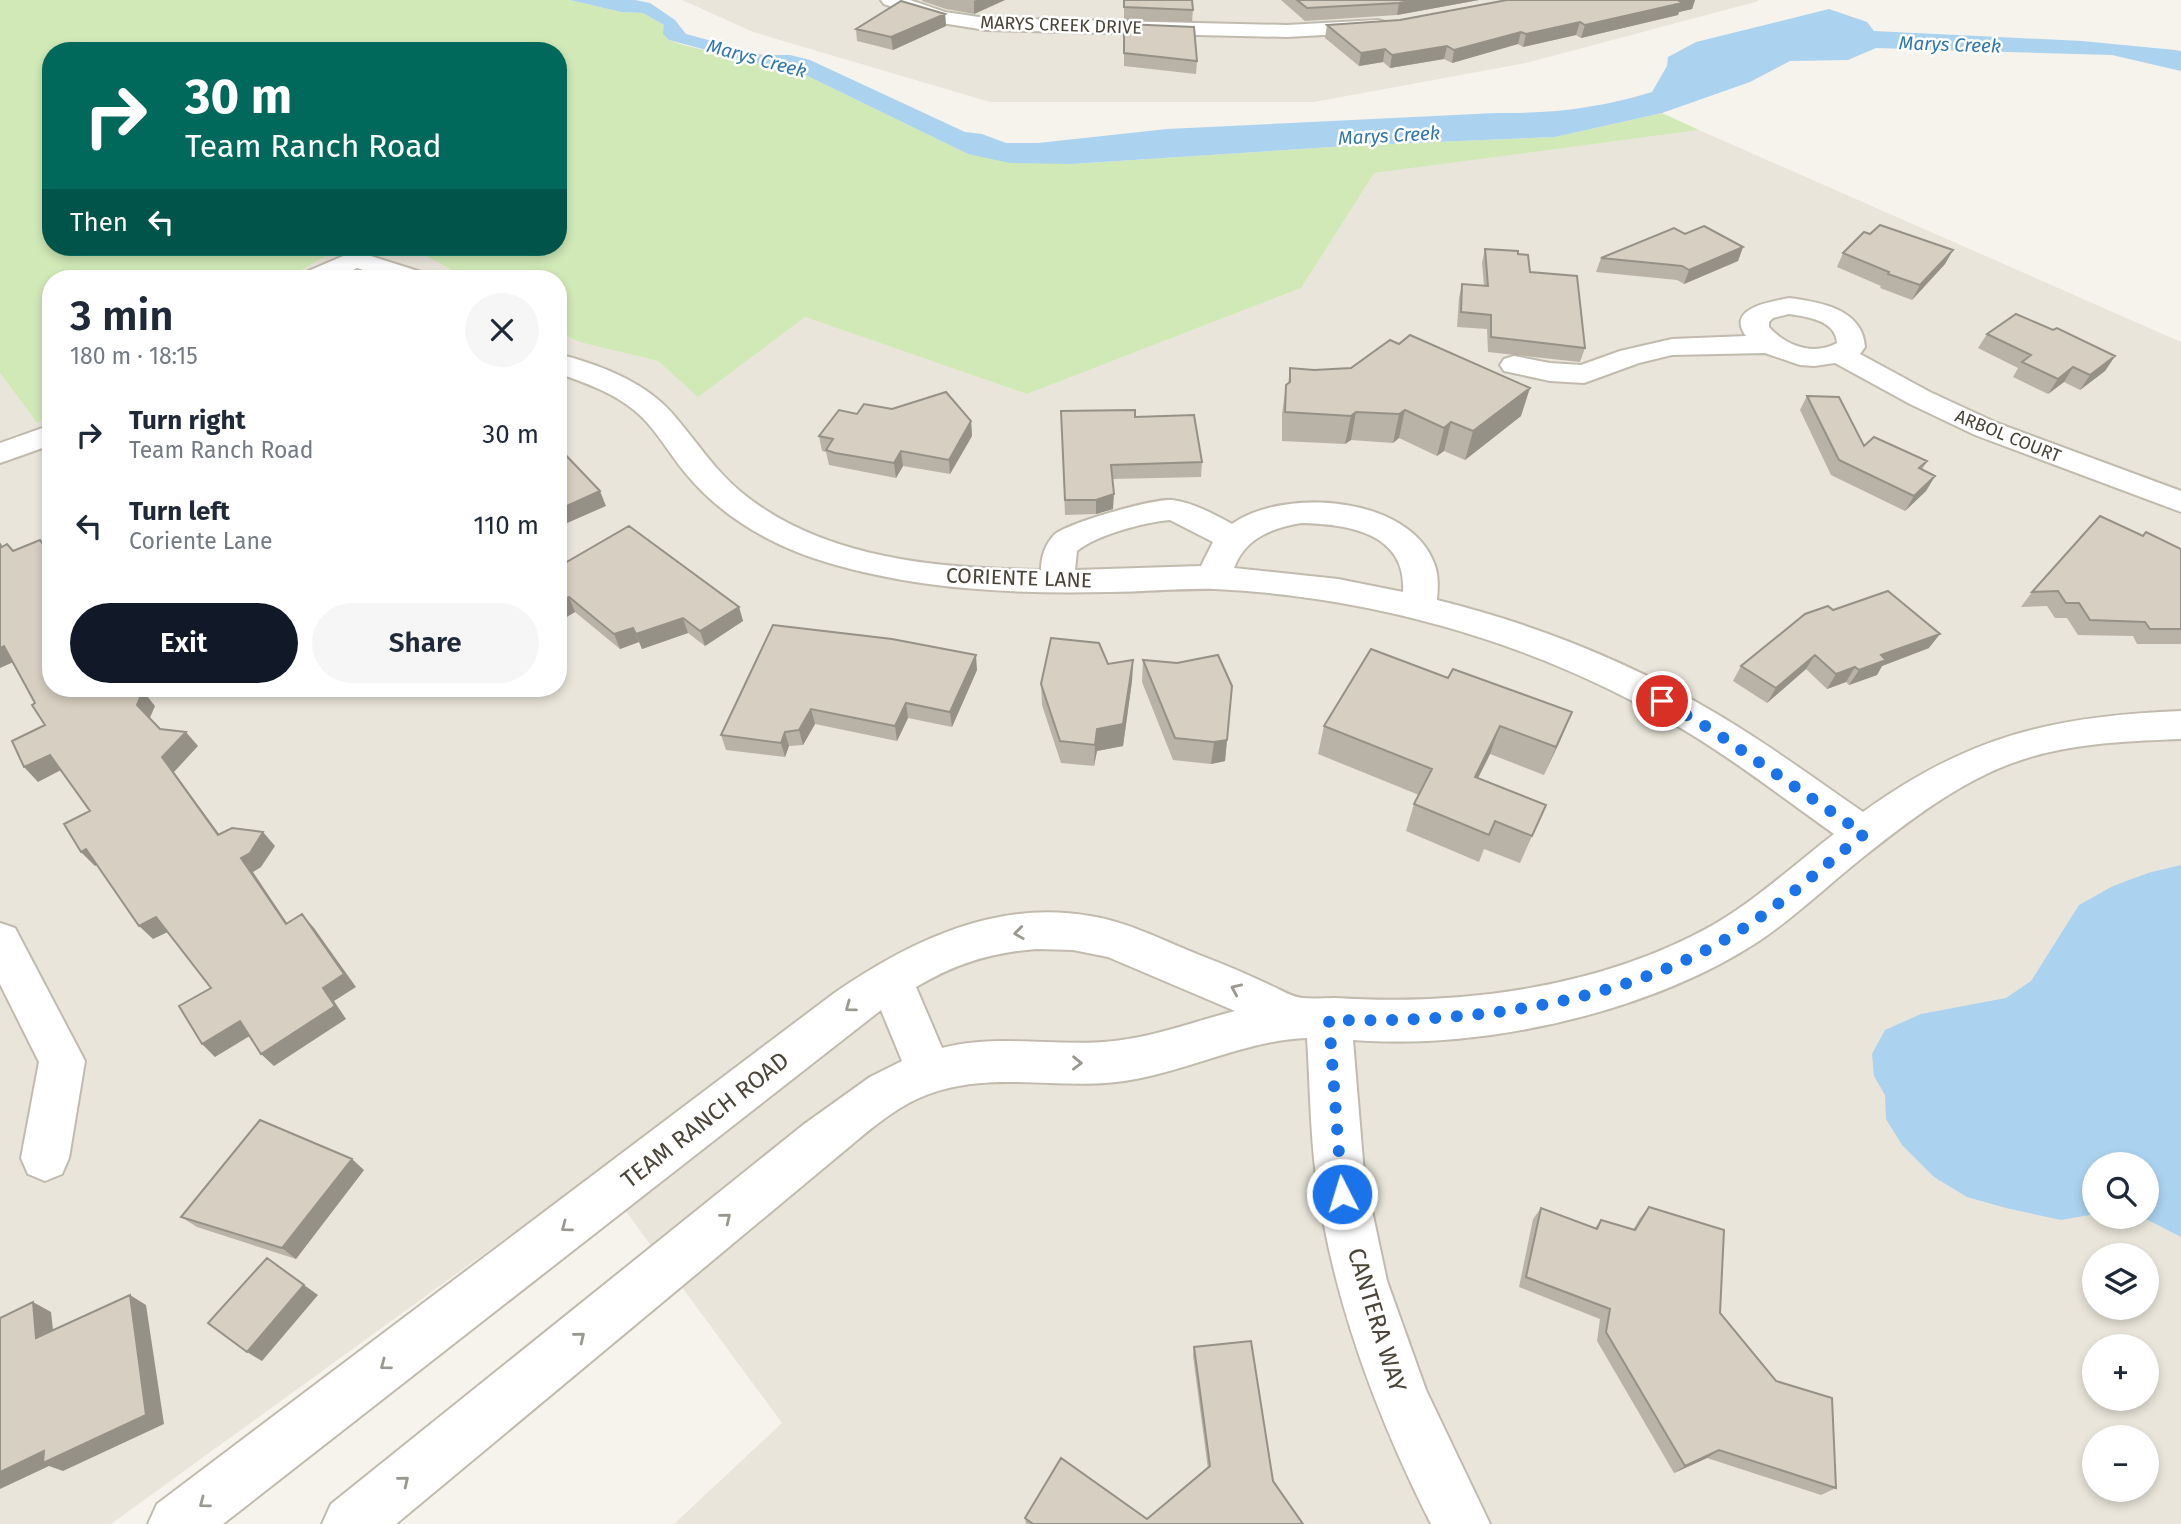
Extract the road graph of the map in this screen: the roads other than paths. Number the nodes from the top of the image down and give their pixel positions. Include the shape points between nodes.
1 (891, 0) edge
2 (1074, 9) dead end
3 (1398, 24) edge
4 (1060, 26) junction
5 (332, 270) edge
6 (388, 270) edge
7 (1770, 344) junction
8 (1841, 355) junction
9 (1514, 365) dead end
10 (567, 366) edge
11 (42, 438) edge
12 (0, 454) edge
13 (2181, 502) edge
14 (1233, 539) junction
15 (1213, 578) junction
16 (1058, 580) junction
17 (1419, 607) junction
18 (2181, 725) edge
19 (1864, 834) junction
20 (0, 941) edge
21 (890, 979) junction
22 (1313, 1019) junction
23 (929, 1071) junction
24 (45, 1158) dead end
25 (177, 1524) edge
26 (351, 1524) edge
27 (1461, 1524) edge

1 - 4 street, MARYS CREEK DRIVE via 942,18
2 - 4 street
3 - 4 street, MARYS CREEK DRIVE via 1287,32
5 - 6 street via 355,259
7 - 8 street via 1808,357
7 - 8 street via 1755,329 1763,312 1789,306 1805,308 1832,317 1849,330 1851,347
7 - 9 street via 1672,347 1584,374
8 - 13 street, ARBOL COURT via 1986,429
10 - 16 street, CORIENTE LANE via 608,382 644,403 713,485 758,520 788,535 822,549 900,569 983,581
11 - 12 street
14 - 15 street
14 - 16 street via 1192,516 1151,510 1069,540 1058,554
14 - 17 street via 1260,522 1298,513 1351,517 1383,530 1409,550 1420,571
15 - 16 street, CORIENTE LANE
15 - 17 street, CORIENTE LANE via 1304,586
17 - 19 street, CORIENTE LANE via 1552,648 1644,691 1712,730
18 - 19 street, TEAM RANCH ROAD via 2072,735 1988,757 1922,793
19 - 22 street, TEAM RANCH ROAD via 1749,925 1653,973 1588,994 1486,1014
20 - 24 street via 62,1061
22 -> 21 street, TEAM RANCH ROAD via 1111,940 1065,931 976,940
21 - 23 street
21 -> 25 street, TEAM RANCH ROAD
23 -> 22 street, TEAM RANCH ROAD via 1008,1061 1132,1060 1241,1029
22 - 27 street, CANTERA WAY via 1342,1194 1369,1307 1407,1417
26 -> 23 street, TEAM RANCH ROAD via 854,1114 888,1089

